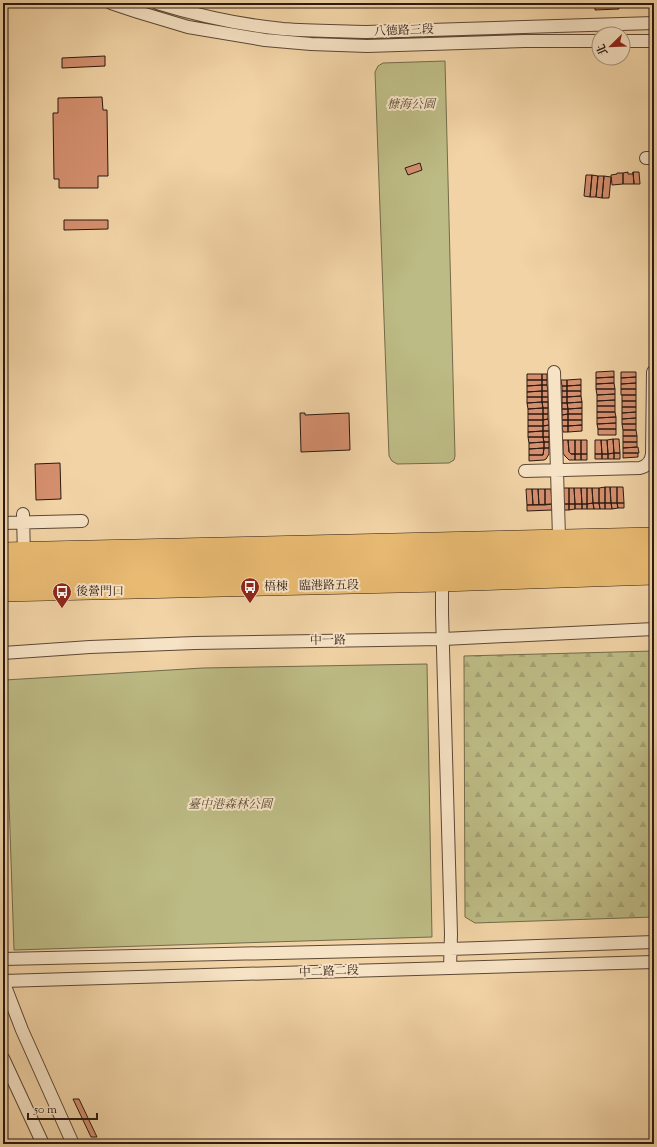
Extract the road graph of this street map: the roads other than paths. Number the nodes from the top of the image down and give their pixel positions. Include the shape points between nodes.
1 (111, 3) edge
2 (157, 3) edge
3 (654, 23) edge
4 (366, 32) junction
5 (591, 41) edge
6 (631, 41) edge
7 (654, 41) edge
8 (367, 46) junction
9 (554, 372) dead end
10 (653, 372) dead end
11 (556, 470) junction
12 (525, 471) dead end
13 (23, 518) junction
14 (82, 521) dead end
15 (3, 523) edge
16 (654, 535) edge
17 (558, 537) junction
18 (654, 549) edge
19 (3, 550) edge
20 (442, 562) junction
21 (654, 563) edge
22 (3, 565) edge
23 (24, 571) junction
24 (654, 577) edge
25 (3, 579) edge
26 (3, 594) edge
27 (654, 629) edge
28 (443, 639) junction
29 (3, 653) edge
30 (654, 942) edge
31 (450, 949) junction
32 (3, 959) edge
33 (654, 962) edge
34 (450, 968) junction
35 (3, 982) edge
36 (3, 1058) edge
37 (43, 1144) edge
38 (73, 1144) edge

1 - 8 street, 八德路三段 via 188,27 265,40
2 - 4 street, 八德路三段 via 232,21 283,29
3 - 4 street, 八德路三段
4 - 8 street
5 - 8 street, 八德路三段
6 - 7 street
9 - 11 street
10 - 11 street via 652,450 648,464 640,468
11 - 12 street
11 - 17 street
13 - 14 street
13 - 15 street
13 - 23 street
16 - 17 main road, 臨港路五段
17 - 20 main road, 臨港路五段
18 - 20 main road, 臨港路五段
19 - 23 main road, 臨港路五段
20 - 21 main road, 臨港路五段
20 - 23 main road, 臨港路五段
20 - 23 main road, 臨港路五段
20 - 24 main road, 臨港路五段
20 - 28 street
22 - 23 main road, 臨港路五段
23 - 25 main road, 臨港路五段
23 - 26 main road, 臨港路五段
27 - 28 street, 中一路
28 - 29 street, 中一路 via 195,643
28 - 31 street
30 - 31 street, 中二路二段
31 - 32 street, 中二路二段
31 - 34 street
33 - 34 street, 中二路二段
34 - 35 street, 中二路二段
35 - 38 street
36 - 37 street

